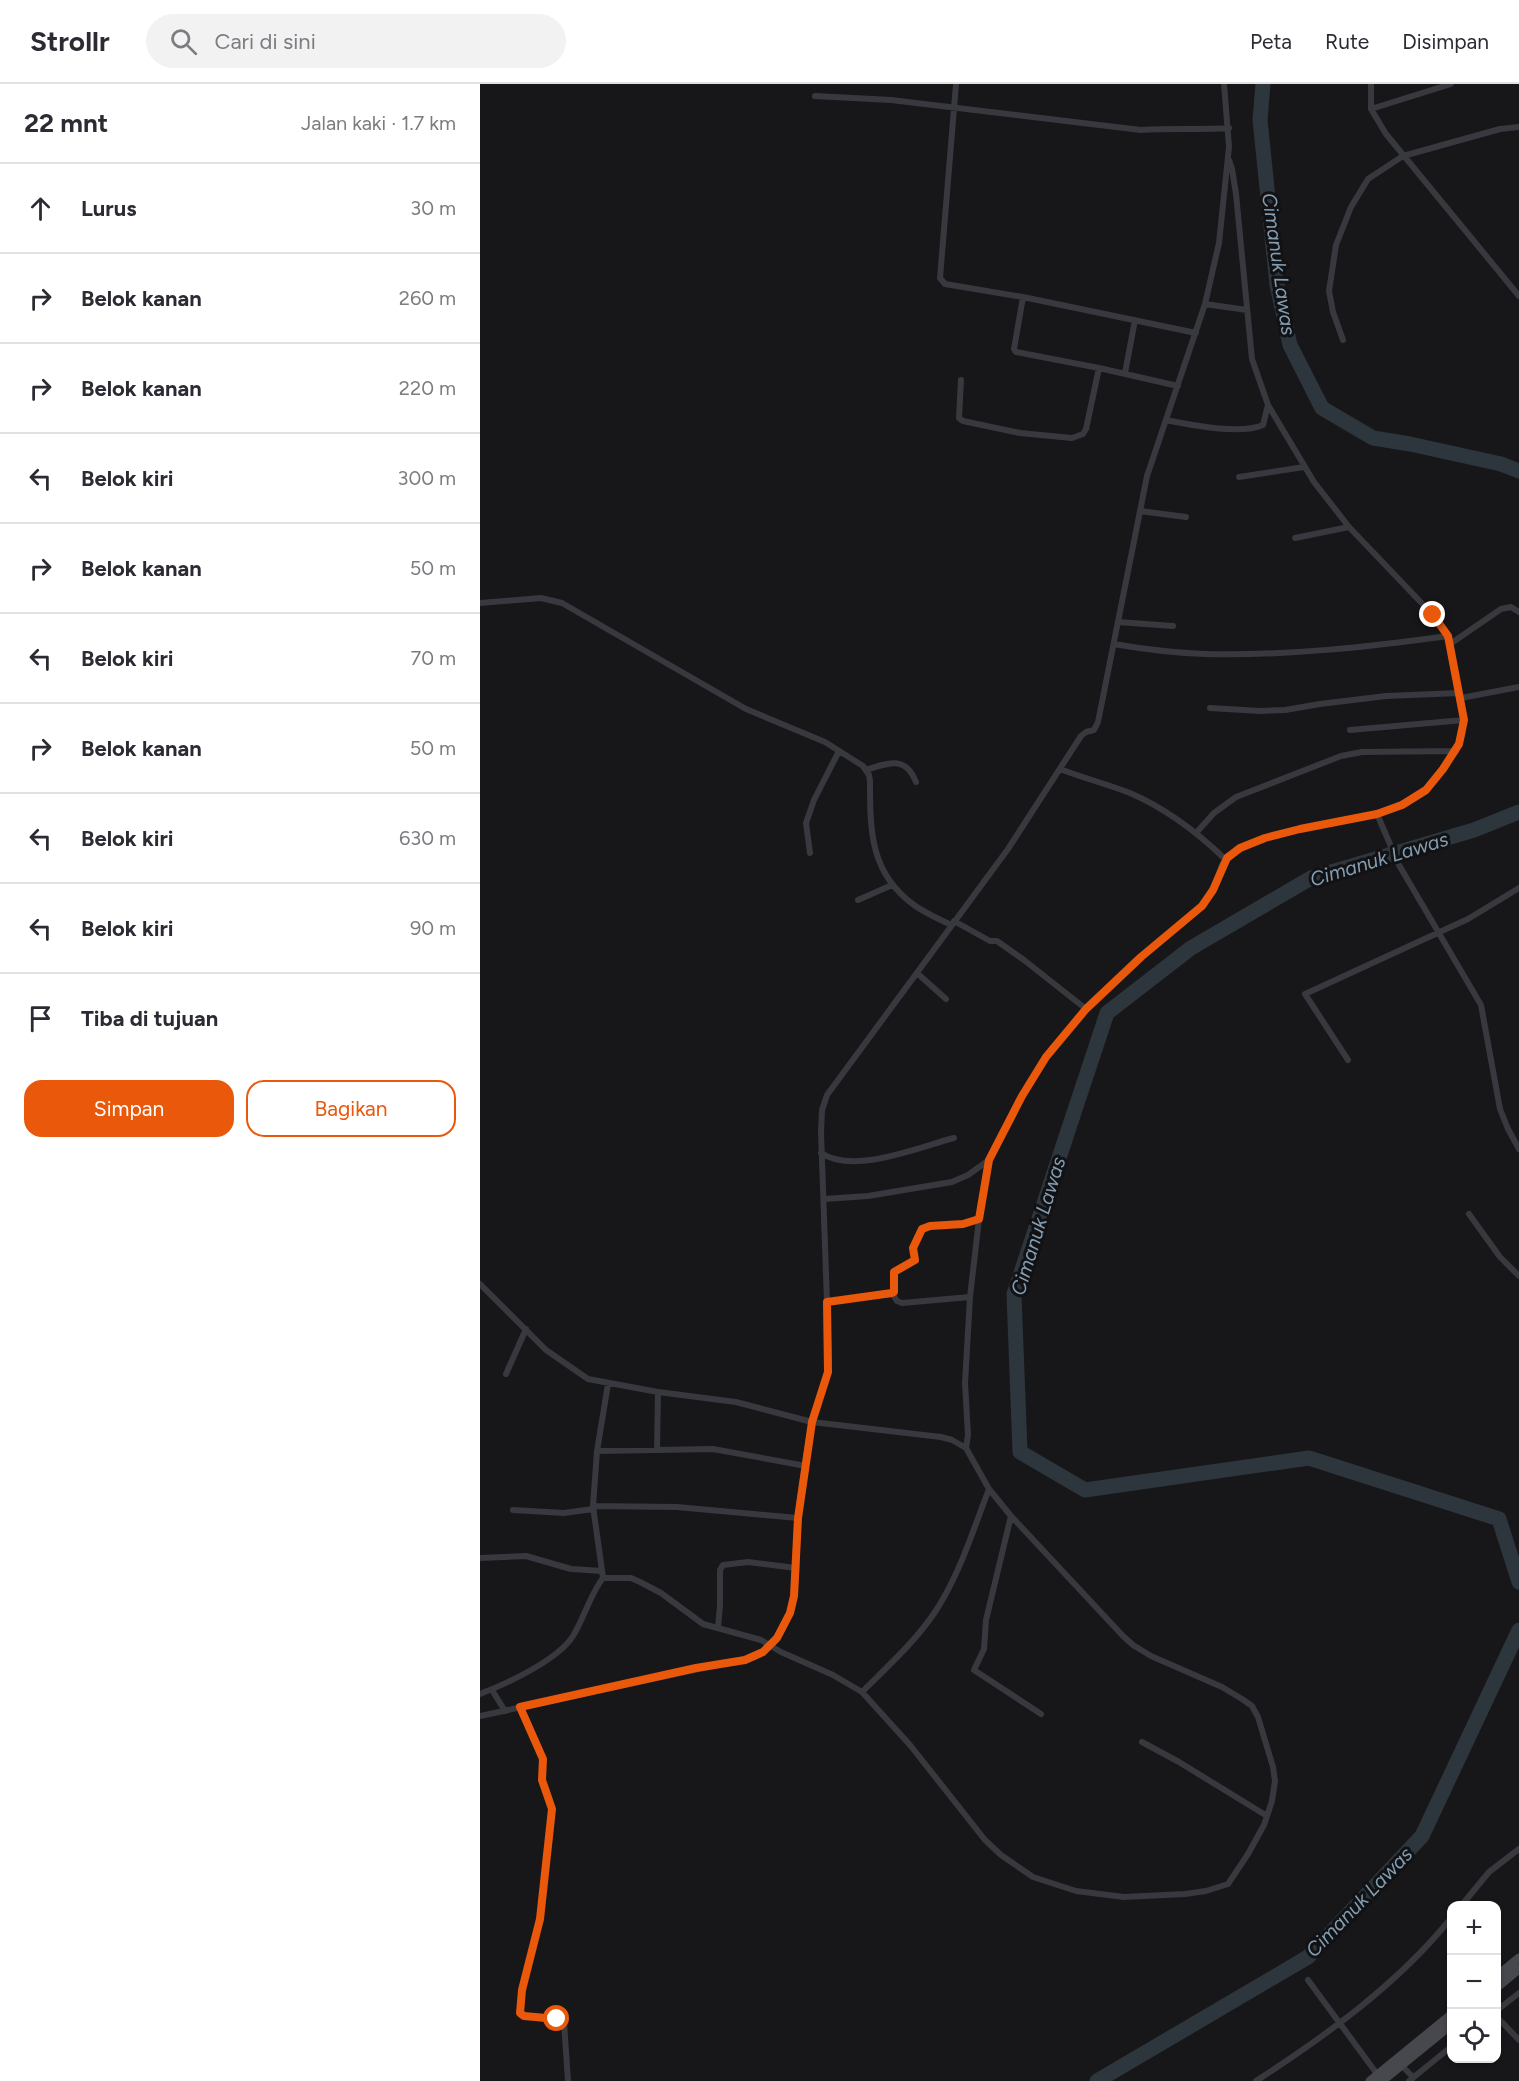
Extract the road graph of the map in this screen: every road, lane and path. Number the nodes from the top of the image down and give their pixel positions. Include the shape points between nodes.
1 (956, 84) edge
2 (1224, 84) edge
3 (1371, 84) edge
4 (1451, 84) edge
5 (815, 96) dead end
6 (954, 109) junction
7 (1371, 109) junction
8 (1519, 127) edge
9 (1229, 128) junction
10 (1403, 156) junction
11 (1227, 157) junction
12 (1519, 296) edge
13 (1023, 297) junction
14 (1205, 304) junction
15 (1247, 310) junction
16 (1135, 320) junction
17 (1196, 333) junction
18 (1343, 340) dead end
19 (1099, 368) junction
20 (1125, 373) junction
21 (961, 380) dead end
22 (1178, 386) junction
23 (1268, 405) junction
24 (1166, 420) junction
25 (1304, 467) junction
26 (1239, 477) dead end
27 (1140, 511) junction
28 (1186, 517) dead end
29 (1349, 527) junction
30 (1295, 537) dead end
31 (480, 603) edge
32 (1519, 612) edge
33 (1118, 622) junction
34 (1173, 626) dead end
35 (1448, 636) junction
36 (1114, 644) junction
37 (1450, 644) junction
38 (1519, 687) edge
39 (1460, 695) junction
40 (1210, 708) dead end
41 (1464, 720) junction
42 (1350, 730) dead end
43 (839, 751) junction
44 (1456, 751) junction
45 (1060, 769) junction
46 (867, 770) junction
47 (916, 782) dead end
48 (1377, 814) junction
49 (1196, 833) junction
50 (810, 853) dead end
51 (1225, 859) junction
52 (892, 885) junction
53 (1519, 888) edge
54 (858, 900) dead end
55 (952, 923) junction
56 (1438, 932) junction
57 (917, 973) junction
58 (946, 999) dead end
59 (1086, 1009) junction
60 (1348, 1060) dead end
61 (954, 1138) dead end
62 (1519, 1149) edge
63 (821, 1153) junction
64 (989, 1160) junction
65 (824, 1198) junction
66 (1469, 1214) dead end
67 (979, 1219) junction
68 (1519, 1276) edge
69 (480, 1284) edge
70 (892, 1293) junction
71 (970, 1297) junction
72 (827, 1302) junction
73 (526, 1329) junction
74 (506, 1374) dead end
75 (608, 1384) junction
76 (658, 1392) junction
77 (812, 1422) junction
78 (966, 1448) junction
79 (657, 1450) junction
80 (597, 1451) junction
81 (806, 1466) junction
82 (989, 1489) junction
83 (593, 1507) junction
84 (513, 1510) dead end
85 (1011, 1516) junction
86 (798, 1518) junction
87 (480, 1558) edge
88 (796, 1568) junction
89 (602, 1575) junction
90 (718, 1628) junction
91 (776, 1649) junction
92 (492, 1690) junction
93 (862, 1692) junction
94 (480, 1694) edge
95 (520, 1707) junction
96 (505, 1711) junction
97 (1041, 1714) dead end
98 (480, 1716) edge
99 (1142, 1742) dead end
100 (1267, 1816) junction
101 (1519, 1849) edge
102 (1464, 1901) edge
103 (1447, 1923) edge
104 (1519, 1962) edge
105 (1501, 1974) edge
106 (1308, 1980) dead end
107 (1501, 1983) edge
108 (1519, 1993) edge
109 (1499, 2009) edge
110 (1447, 2018) edge
111 (1501, 2020) edge
112 (1340, 2025) junction
113 (1447, 2029) edge
114 (1519, 2040) edge
115 (1447, 2049) edge
116 (1407, 2073) edge
117 (1378, 2079) edge
118 (568, 2081) edge
119 (1256, 2081) edge

1 - 6 street
2 - 9 street
3 - 7 street
4 - 7 street
5 - 6 street via 891,100
6 - 9 street via 1142,130
6 - 13 street via 940,278 945,284
7 - 10 street
8 - 10 street
9 - 11 street
10 - 12 street
10 - 18 street via 1368,179 1351,207 1336,245 1329,291
11 - 14 street via 1221,226
11 - 15 street via 1236,194
13 - 16 street
13 - 19 street via 1015,351
14 - 15 street
14 - 17 street
15 - 23 street via 1252,358
16 - 17 street
16 - 20 street
17 - 22 street
19 - 20 street
19 - 21 street via 1086,429 1072,438 1020,433 963,421 958,412
20 - 22 street
22 - 24 street
23 - 24 street via 1264,424 1254,427 1216,427
23 - 25 street
24 - 27 street
25 - 26 street
25 - 29 street
27 - 28 street
27 - 33 street
29 - 30 street
29 - 35 street via 1433,615
31 - 43 street via 541,598 562,603 746,709
32 - 37 street via 1511,607 1501,609
33 - 34 street
33 - 36 street
35 - 36 street via 1336,649 1238,654 1180,653
35 - 37 street
36 - 45 street via 1097,726 1083,733
37 - 39 street
38 - 39 street
39 - 40 street via 1386,696 1268,711
39 - 41 street
41 - 42 street
41 - 44 street
43 - 46 street
43 - 50 street via 806,823
44 - 48 street via 1426,790
44 - 49 street via 1362,752 1341,756 1236,797
45 - 49 street via 1133,795
45 - 55 street
46 - 47 street via 900,764 911,771
46 - 52 street via 871,833 879,861
48 - 51 street via 1265,838
48 - 56 street
49 - 51 street
51 - 59 street via 1202,906
52 - 54 street
52 - 55 street via 915,906
53 - 56 street
55 - 57 street
55 - 59 street via 997,941
56 - 60 street via 1305,994
56 - 62 street via 1481,1005 1500,1108
57 - 58 street
57 - 63 street via 827,1095
59 - 64 street via 1046,1057
61 - 63 street via 862,1161 834,1160
63 - 65 street
64 - 65 street via 968,1175 944,1184 868,1196
64 - 67 street
65 - 72 street
66 - 68 street
67 - 70 street via 922,1229 913,1248 915,1260 894,1272
67 - 71 street
69 - 73 street
70 - 71 street via 902,1303
70 - 72 street
71 - 78 street via 964,1383
72 - 77 street via 828,1372
73 - 74 street
73 - 75 street via 576,1372
75 - 76 street
75 - 80 street
76 - 77 street via 736,1402
76 - 79 street
77 - 78 street via 941,1437
77 - 81 street
78 - 82 street
79 - 80 street
79 - 81 street via 713,1449
80 - 83 street
81 - 86 street
82 - 85 street
82 - 93 street via 964,1558 938,1607
83 - 84 street via 564,1513
83 - 86 street via 677,1507
83 - 89 street
85 - 97 street via 986,1620 984,1648 974,1670
85 - 100 street via 1133,1645 1252,1706 1270,1754 1275,1781
86 - 88 street
87 - 89 street via 526,1556
88 - 90 street via 748,1562 723,1565
88 - 91 street via 790,1613 777,1638
89 - 90 street via 640,1582 695,1619
89 - 92 street via 579,1626 565,1646
90 - 91 street via 748,1635
91 - 93 street
91 - 95 street via 745,1660
92 - 94 street
92 - 96 street
93 - 100 street via 910,1745 985,1840 1024,1873 1050,1884 1138,1897 1206,1891 1228,1884
95 - 96 street
95 - 118 street via 543,1759 542,1780 552,1809 540,1919 520,2013 564,2022
96 - 98 street
99 - 100 street
101 - 102 street via 1489,1872
103 - 112 street
104 - 105 main road
104 - 107 main road
106 - 112 street
108 - 109 street
110 - 117 main road
111 - 114 street
112 - 117 street
112 - 119 street
113 - 116 main road
115 - 116 street
116 - 117 main road

